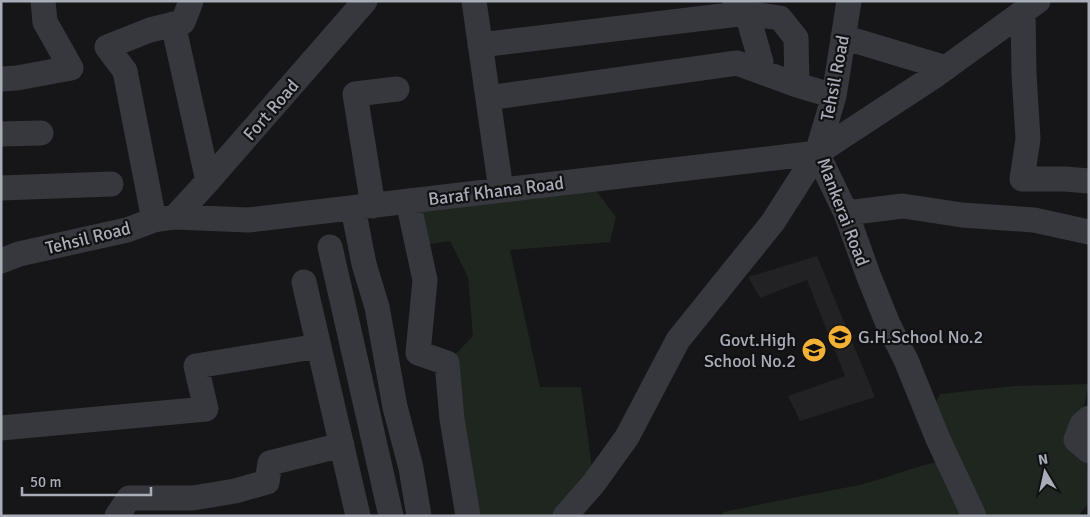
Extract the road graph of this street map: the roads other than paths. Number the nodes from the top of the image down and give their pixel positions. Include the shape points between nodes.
1 (43, 1) edge
2 (191, 1) edge
3 (365, 1) edge
4 (475, 1) edge
5 (849, 1) edge
6 (739, 7) edge
7 (1030, 7) edge
8 (174, 24) junction
9 (843, 37) junction
10 (480, 45) junction
11 (946, 68) junction
12 (753, 69) junction
13 (1, 79) edge
14 (797, 85) junction
15 (397, 89) dead end
16 (834, 96) junction
17 (488, 98) junction
18 (41, 133) dead end
19 (1, 134) edge
20 (818, 153) junction
21 (208, 181) junction
22 (1089, 181) edge
23 (111, 184) dead end
24 (1, 188) edge
25 (502, 190) junction
26 (408, 202) junction
27 (363, 207) junction
28 (846, 213) junction
29 (165, 219) junction
30 (1089, 232) edge
31 (330, 248) dead end
32 (1, 261) edge
33 (304, 282) dead end
34 (319, 346) junction
35 (1089, 418) edge
36 (1, 428) edge
37 (342, 445) junction
38 (1089, 451) edge
39 (117, 516) edge
40 (358, 516) edge
41 (391, 516) edge
42 (419, 516) edge
43 (468, 516) edge
44 (565, 516) edge
45 (974, 516) edge

1 - 13 street via 45,22 71,68
2 - 8 street via 184,22
3 - 21 street, Fort Road
4 - 10 street
5 - 9 street, Tehsil Road
6 - 10 street
6 - 12 street via 761,62
6 - 14 street via 780,18 796,38
7 - 11 street, Mankerai Road
7 - 22 street via 1024,74 1028,140 1022,179
8 - 21 street
8 - 29 street via 107,47 125,71
9 - 11 street
9 - 16 street, Tehsil Road
10 - 17 street
11 - 20 street, Mankerai Road
12 - 14 street
12 - 17 street via 737,63
14 - 16 street
15 - 27 street via 355,94
16 - 20 street, Tehsil Road
17 - 25 street
18 - 19 street
20 - 25 street, Baraf Khana Road
20 - 28 street, Mankerai Road
20 - 44 street via 773,222 678,340 627,437
21 - 29 street, Fort Road
23 - 24 street
25 - 26 street, Baraf Khana Road
26 - 27 street, Baraf Khana Road
26 - 43 street via 425,280 418,353 447,363 452,419
27 - 29 street, Baraf Khana Road via 248,220
27 - 42 street via 364,264 378,307 395,407 411,468
28 - 30 street via 903,206 962,215 1034,220
28 - 45 street, Mankerai Road via 888,324
29 - 32 street, Tehsil Road
31 - 41 street
33 - 34 street
34 - 36 street via 196,366 206,409
34 - 37 street
35 - 38 street via 1082,424 1076,440
37 - 39 street via 270,463 267,482 235,491 193,498 129,498
37 - 40 street

